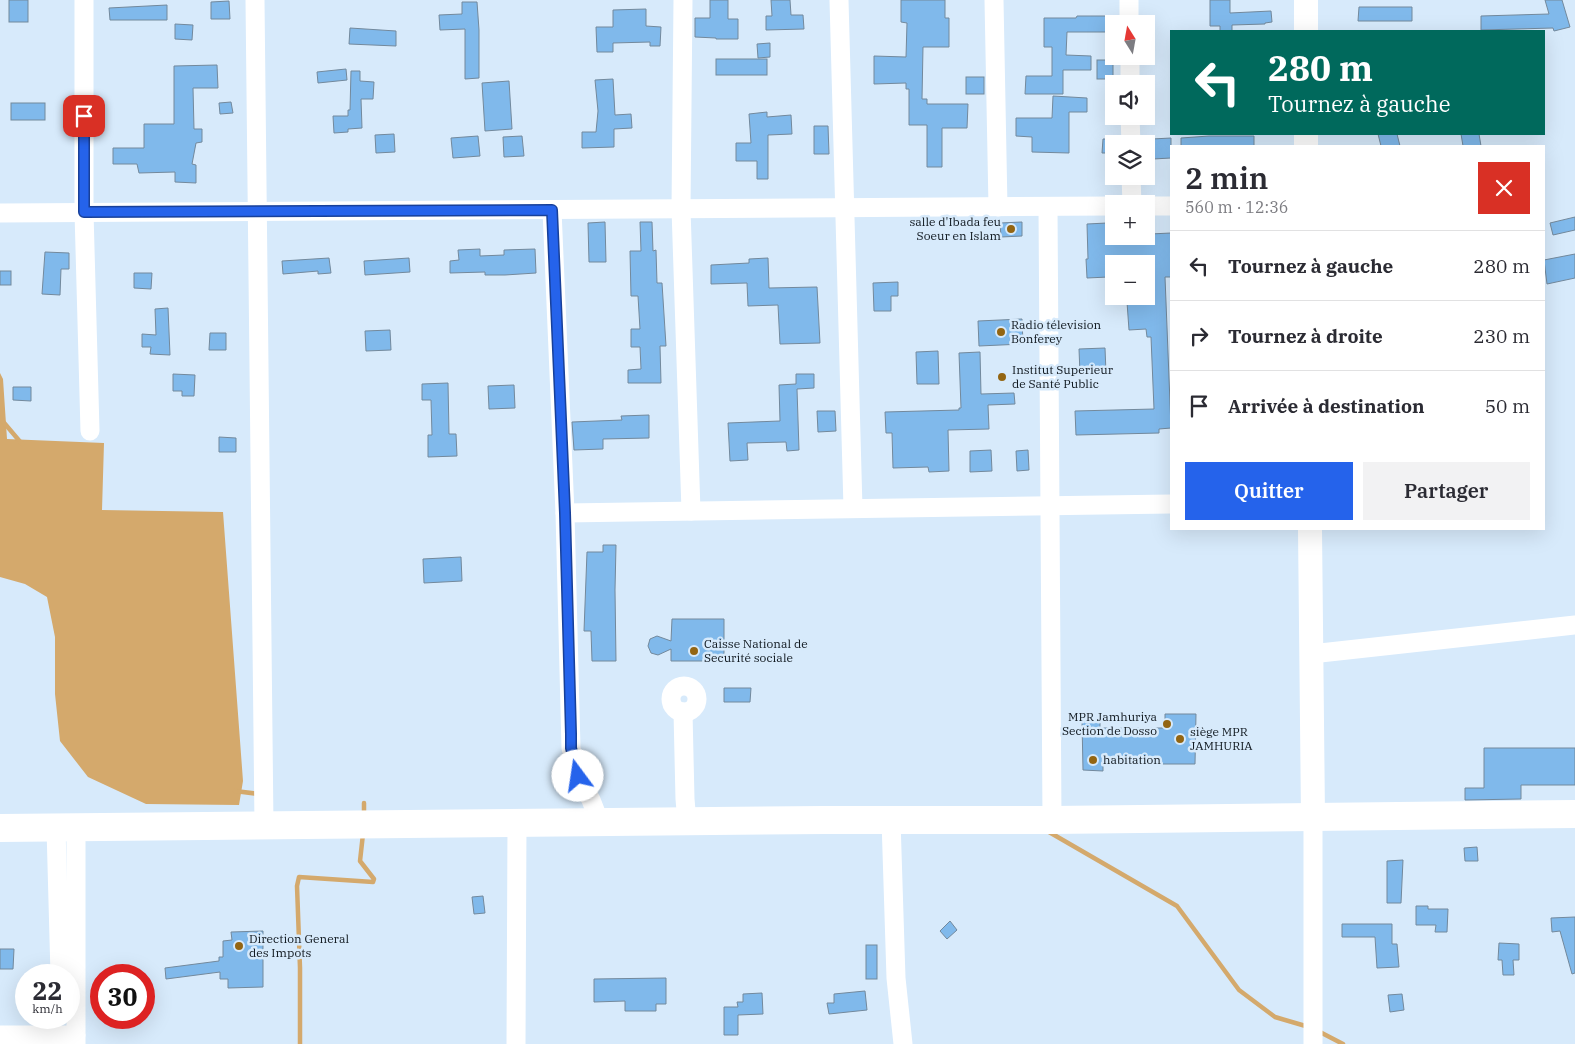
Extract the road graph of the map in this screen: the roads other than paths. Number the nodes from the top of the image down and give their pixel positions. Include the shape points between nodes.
1 (84, 0) edge
2 (255, 0) edge
3 (683, 0) edge
4 (839, 0) edge
5 (994, 0) edge
6 (1129, 0) edge
7 (1306, 0) edge
8 (1129, 15) edge
9 (1306, 30) edge
10 (1105, 206) edge
11 (1155, 206) edge
12 (1170, 206) edge
13 (998, 207) junction
14 (1048, 207) junction
15 (845, 208) junction
16 (682, 209) junction
17 (552, 210) junction
18 (258, 211) junction
19 (84, 212) junction
20 (0, 213) edge
21 (90, 431) dead end
22 (1170, 504) edge
23 (1049, 506) junction
24 (853, 508) junction
25 (691, 511) junction
26 (565, 513) junction
27 (1310, 530) edge
28 (1575, 625) edge
29 (1311, 654) junction
30 (683, 712) dead end
31 (264, 814) junction
32 (1575, 814) edge
33 (1313, 817) junction
34 (891, 820) junction
35 (1052, 820) junction
36 (517, 822) junction
37 (687, 822) junction
38 (600, 823) junction
39 (0, 828) edge
40 (66, 828) junction
41 (60, 964) edge
42 (0, 1035) edge
43 (67, 1035) edge
44 (516, 1044) edge
45 (903, 1044) edge
46 (1313, 1044) edge

1 - 19 street
2 - 18 street
3 - 16 street
4 - 15 street
5 - 13 street
6 - 8 street
7 - 9 main road
10 - 14 street
11 - 12 street
13 - 14 street
13 - 15 street
14 - 23 street
15 - 16 street
15 - 24 street
16 - 17 street
16 - 25 street
17 - 18 street
17 - 26 street
18 - 19 street
18 - 31 street
19 - 20 street
19 - 21 street
22 - 23 street
23 - 24 street
23 - 35 street
24 - 25 street
25 - 26 street
26 - 38 street via 571,748 578,776
27 - 29 main road
28 - 29 street
29 - 33 main road
30 - 37 street
31 - 36 highway
31 - 40 highway
32 - 33 highway
33 - 35 highway
33 - 46 street
34 - 35 highway
34 - 37 highway
34 - 45 street via 896,978
36 - 38 highway
36 - 44 street
37 - 38 highway
39 - 40 highway
40 - 41 street
40 - 43 street
42 - 43 street

